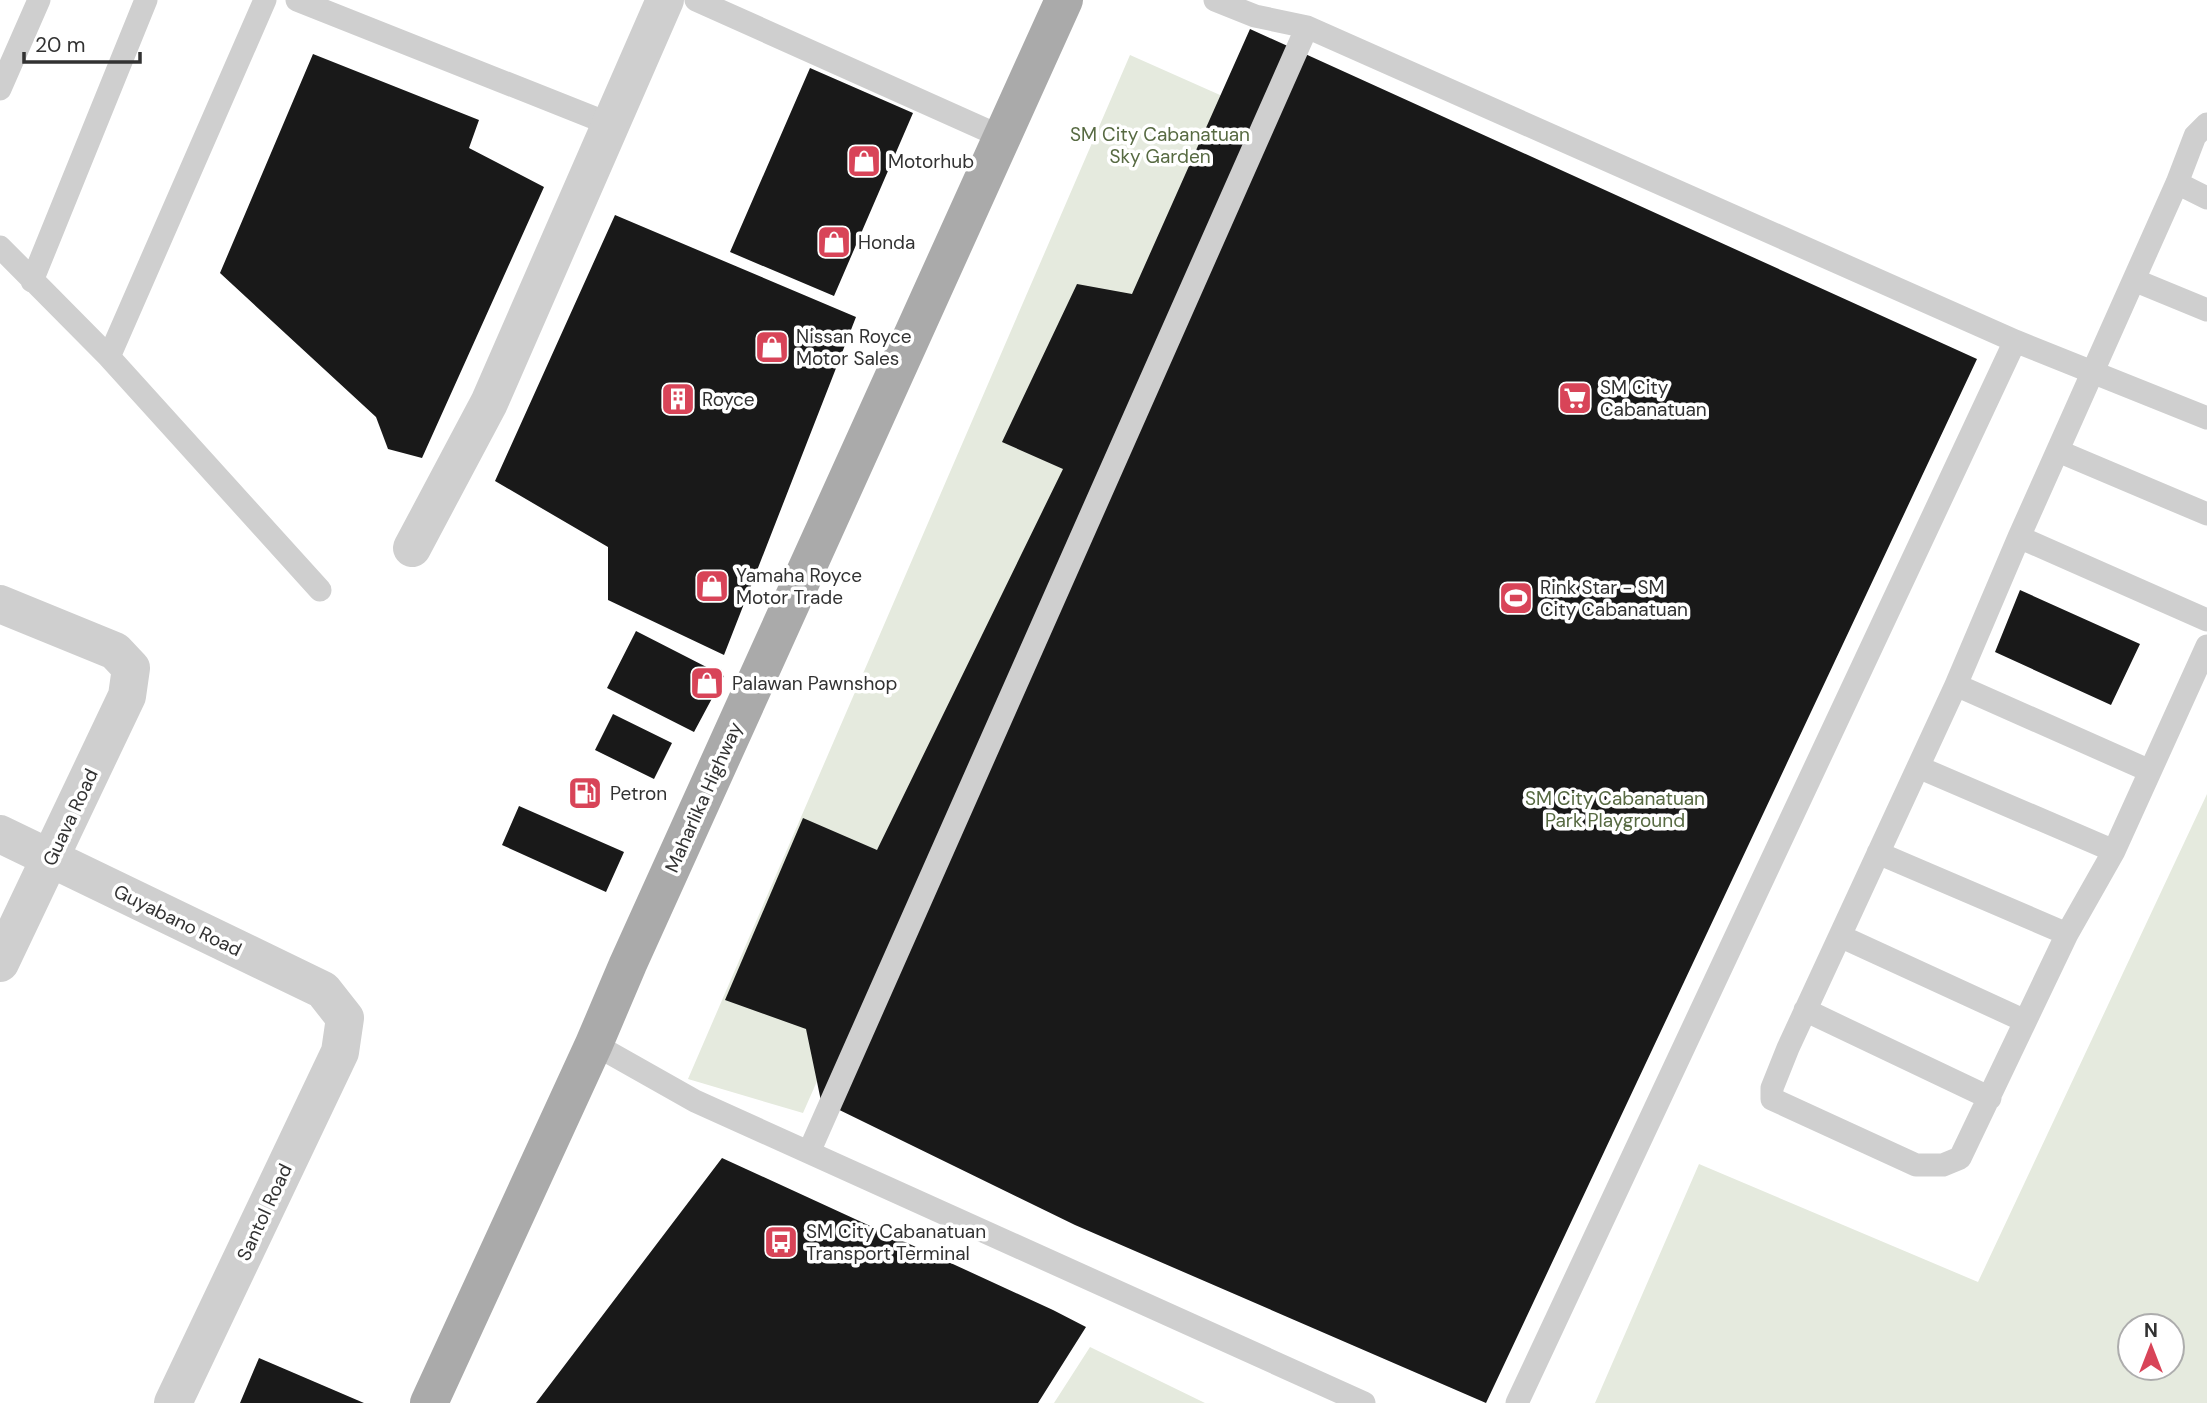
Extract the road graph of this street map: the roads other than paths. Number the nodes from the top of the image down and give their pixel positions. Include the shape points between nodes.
1 (39, 0) edge
2 (146, 0) edge
3 (265, 0) edge
4 (298, 0) edge
5 (665, 0) edge
6 (696, 0) edge
7 (1064, 0) edge
8 (1215, 0) edge
9 (1307, 27) junction
10 (0, 89) edge
11 (2207, 124) edge
12 (612, 125) junction
13 (1004, 138) junction
14 (2177, 183) junction
15 (2207, 198) edge
16 (0, 247) edge
17 (2134, 280) junction
18 (32, 281) junction
19 (2207, 310) edge
20 (2015, 341) junction
21 (109, 357) junction
22 (2092, 373) junction
23 (2207, 418) edge
24 (2058, 451) junction
25 (2207, 514) edge
26 (2019, 537) junction
27 (412, 548) dead end
28 (320, 590) dead end
29 (0, 604) edge
30 (2207, 620) edge
31 (2207, 646) edge
32 (1956, 685) junction
33 (1918, 767) junction
34 (2150, 771) junction
35 (0, 834) edge
36 (2113, 851) junction
37 (1878, 853) junction
38 (51, 859) junction
39 (2067, 934) junction
40 (1840, 936) junction
41 (0, 963) edge
42 (1805, 1010) junction
43 (345, 1018) joint
44 (2025, 1021) junction
45 (594, 1044) junction
46 (1990, 1098) junction
47 (809, 1152) junction
48 (173, 1403) edge
49 (429, 1403) edge
50 (1363, 1403) edge
51 (1517, 1403) edge

1 - 10 lane
2 - 18 lane
3 - 21 lane
4 - 12 lane
5 - 12 street
6 - 13 lane
7 - 13 main road, Maharlika Highway
8 - 9 lane via 1255,16
9 - 20 lane
9 - 47 lane
11 - 14 lane via 2195,136
12 - 27 street via 489,403
13 - 45 main road, Maharlika Highway
14 - 15 lane
14 - 17 lane
16 - 18 lane
17 - 19 lane
17 - 22 lane
18 - 21 lane
20 - 22 lane
20 - 51 lane
21 - 28 lane
22 - 23 lane
22 - 24 lane
24 - 25 lane
24 - 26 lane
26 - 30 lane
26 - 32 lane
29 - 38 street, Guava Road via 115,651 131,668 127,696
31 - 34 lane
32 - 33 lane
32 - 34 lane
33 - 36 lane
33 - 37 lane
34 - 36 lane
35 - 38 street, Guyabano Road
36 - 39 lane
37 - 39 lane
37 - 40 lane
38 - 41 street, Guava Road
38 - 43 street, Guyabano Road via 323,990
39 - 44 lane
40 - 42 lane
40 - 44 lane
42 - 46 lane
42 - 46 lane via 1772,1087 1772,1099 1916,1165 1944,1165 1960,1158
43 - 48 street, Santol Road via 340,1052
44 - 46 lane
45 - 47 lane via 695,1101
45 - 49 main road, Maharlika Highway
47 - 50 lane

